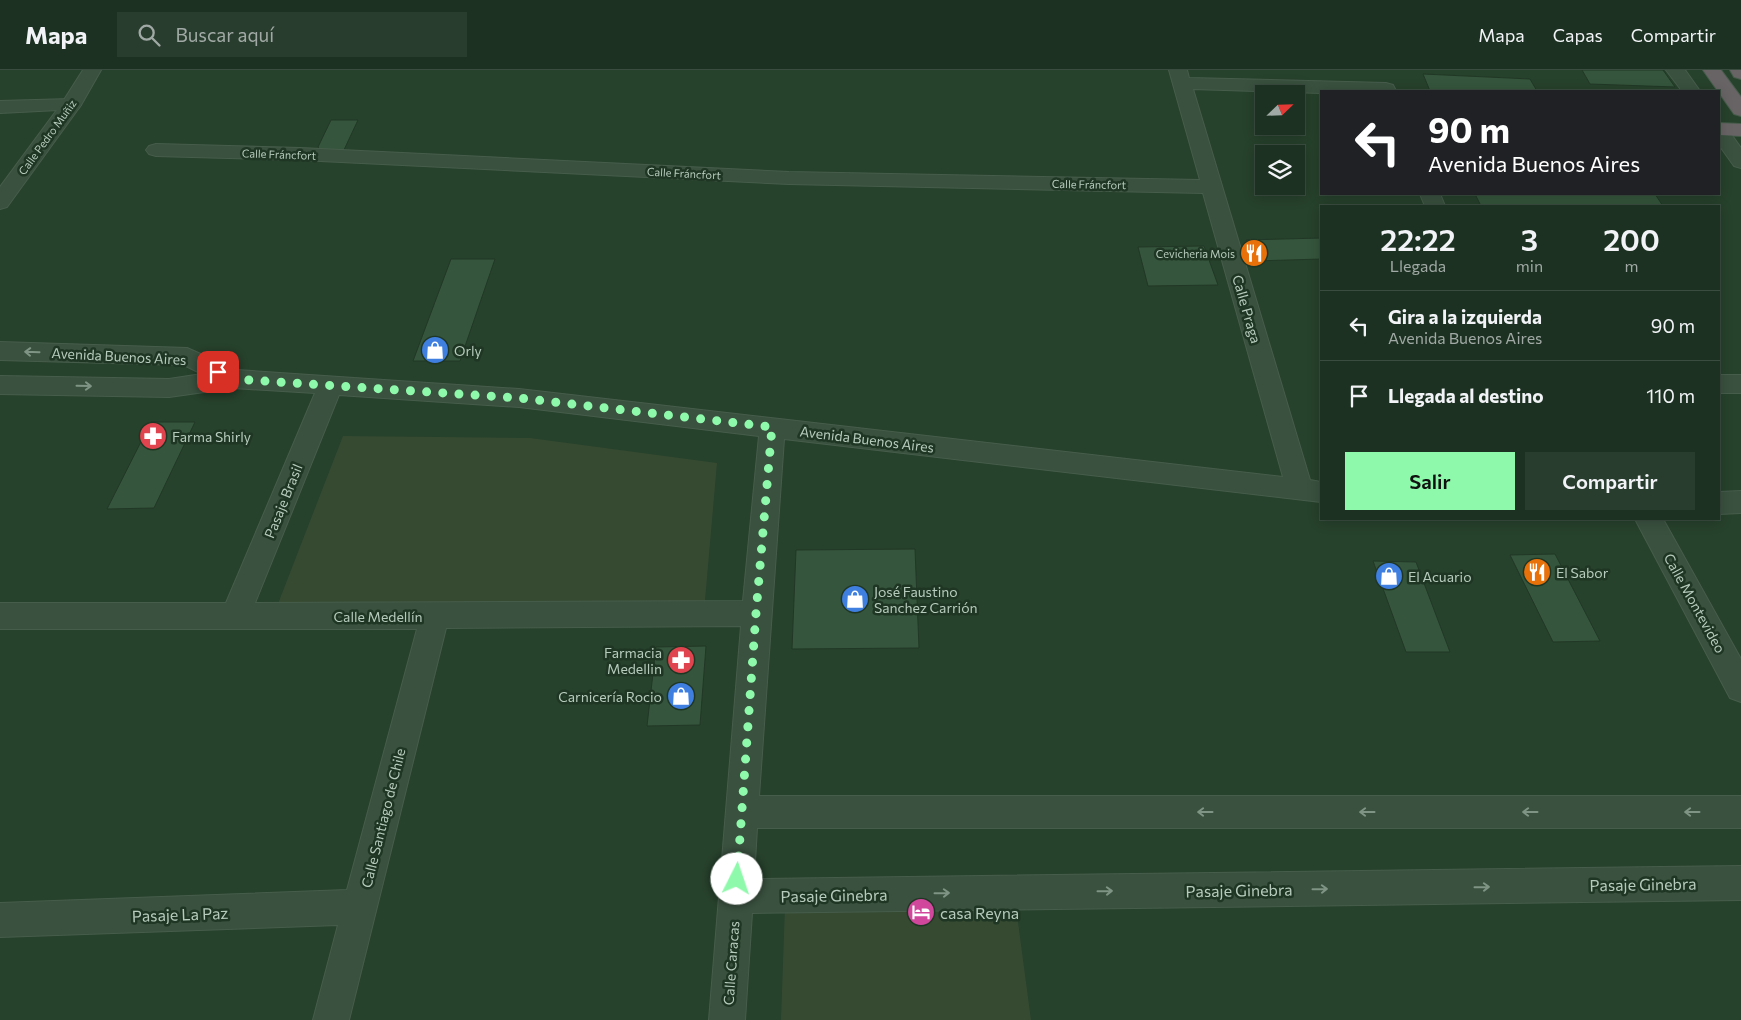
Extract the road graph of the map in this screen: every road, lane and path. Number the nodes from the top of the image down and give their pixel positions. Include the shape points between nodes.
1 (92, 70) edge
2 (1675, 70) edge
3 (1712, 70) edge
4 (1738, 70) edge
5 (1741, 73) edge
6 (1180, 77) edge
7 (1386, 90) edge
8 (1689, 90) edge
9 (71, 104) junction
10 (0, 107) edge
11 (1741, 110) edge
12 (1720, 130) edge
13 (1741, 130) edge
14 (1720, 131) edge
15 (156, 150) dead end
16 (1741, 162) edge
17 (1212, 187) junction
18 (0, 202) edge
19 (0, 351) edge
20 (233, 379) junction
21 (1720, 384) edge
22 (1741, 384) edge
23 (0, 385) edge
24 (330, 386) junction
25 (772, 427) junction
26 (1310, 491) edge
27 (1741, 502) edge
28 (1720, 503) edge
29 (1650, 520) edge
30 (756, 613) junction
31 (236, 615) junction
32 (0, 616) edge
33 (435, 616) junction
34 (1741, 688) edge
35 (742, 812) junction
36 (1741, 812) edge
37 (1741, 883) edge
38 (736, 896) junction
39 (360, 907) junction
40 (0, 920) edge
41 (331, 1020) edge
42 (727, 1020) edge

1 - 9 street, Calle Pedro Muñiz
2 - 8 street
3 - 11 highway
4 - 5 highway
6 - 7 street
6 - 17 street, Calle Praga
9 - 10 street
9 - 18 street, Calle Pedro Muñiz
12 - 13 highway
14 - 16 street
15 - 17 street, Calle Fráncfort via 789,178
17 - 26 street, Calle Praga
20 -> 19 street, Avenida Buenos Aires via 186,357
23 -> 20 street, Avenida Buenos Aires via 169,388
20 - 24 street, Avenida Buenos Aires
21 - 22 street
24 - 25 street, Avenida Buenos Aires via 519,398
24 - 31 street, Pasaje Brasil
25 - 26 street, Avenida Buenos Aires
25 - 30 street, Calle Caracas
27 - 28 street
29 - 34 street, Calle Montevideo
30 - 33 street, Calle Medellín
30 - 35 street, Calle Caracas
31 - 32 street, Calle Medellín
31 - 33 street, Calle Medellín
33 - 39 street, Calle Santiago de Chile
36 -> 35 street
35 - 38 street, Calle Caracas
38 -> 37 street, Pasaje Ginebra
38 - 42 street, Calle Caracas
39 - 40 street, Pasaje La Paz
39 - 41 street, Calle Santiago de Chile

